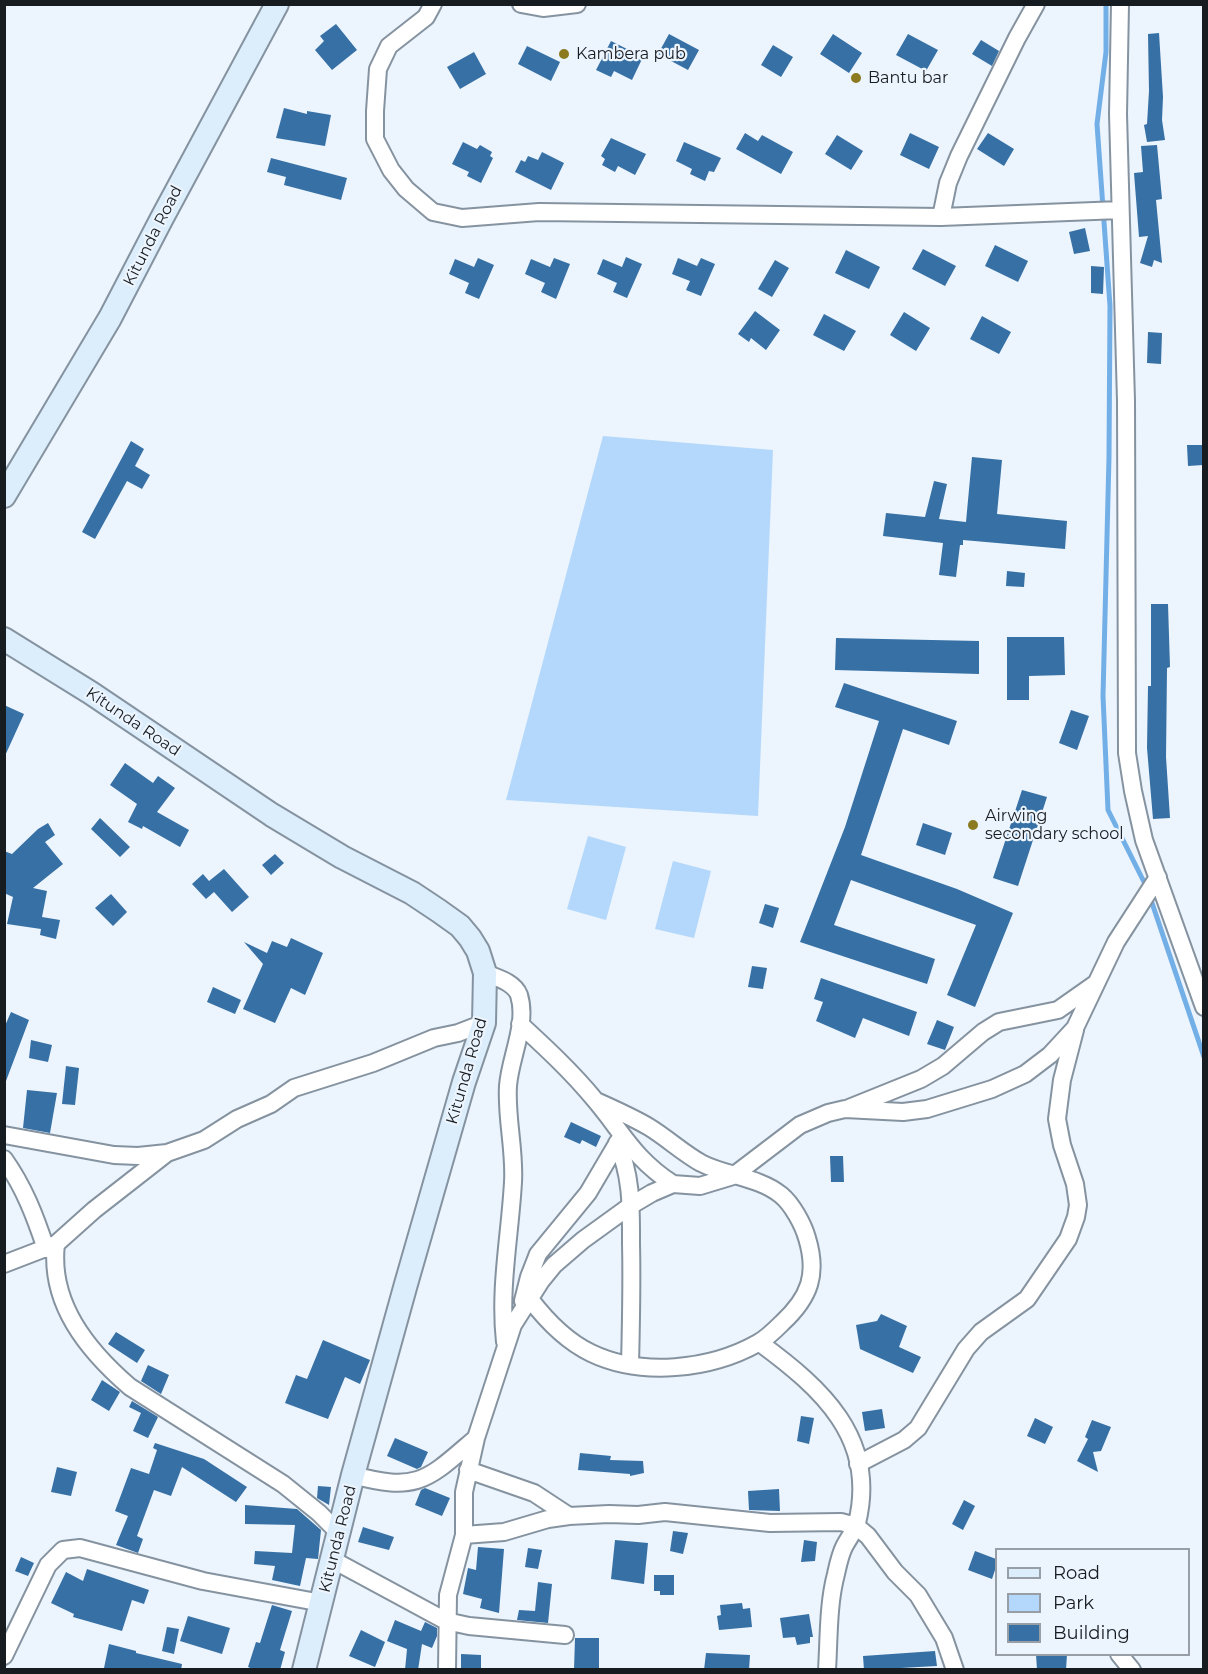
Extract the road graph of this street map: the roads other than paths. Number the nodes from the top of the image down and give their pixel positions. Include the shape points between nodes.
1 (277, 4) edge
2 (433, 4) edge
3 (521, 4) edge
4 (577, 4) edge
5 (1036, 4) edge
6 (1120, 4) edge
7 (1120, 210) junction
8 (941, 217) junction
9 (4, 496) edge
10 (4, 639) edge
11 (1158, 878) junction
12 (485, 973) junction
13 (1096, 984) junction
14 (1203, 1007) edge
15 (484, 1023) junction
16 (520, 1024) junction
17 (1075, 1028) junction
18 (596, 1101) junction
19 (845, 1109) junction
20 (4, 1135) edge
21 (619, 1140) junction
22 (167, 1153) junction
23 (4, 1159) edge
24 (732, 1176) junction
25 (673, 1184) junction
26 (630, 1206) junction
27 (51, 1246) junction
28 (4, 1263) edge
29 (530, 1299) junction
30 (520, 1313) junction
31 (760, 1343) junction
32 (506, 1346) junction
33 (630, 1365) junction
34 (477, 1438) junction
35 (858, 1464) junction
36 (468, 1470) junction
37 (353, 1475) junction
38 (569, 1516) junction
39 (856, 1526) junction
40 (339, 1533) junction
41 (464, 1535) junction
42 (333, 1560) junction
43 (322, 1603) junction
44 (446, 1621) junction
45 (564, 1635) dead end
46 (4, 1656) edge
47 (1121, 1656) edge
48 (304, 1670) edge
49 (447, 1670) edge
50 (827, 1670) edge
51 (955, 1670) edge
52 (1132, 1670) edge

1 - 9 street, Kitunda Road via 110,318
2 - 8 street via 426,17 389,46 378,69 375,111 375,139 391,170 433,212 462,218 540,212
3 - 4 street via 543,8
5 - 8 street via 959,156
6 - 7 street
7 - 8 street
7 - 11 street via 1126,401 1127,753 1142,831
10 - 12 street, Kitunda Road via 272,815 439,911 470,938
11 - 13 street via 1127,921
11 - 14 street
12 - 15 street, Kitunda Road
12 - 16 street via 511,984 518,994
13 - 17 street
13 - 19 street via 1058,1010 999,1022 921,1079
15 - 22 street via 294,1088 204,1140
15 - 37 street, Kitunda Road via 432,1191
16 - 18 street
16 - 32 street via 508,1089 513,1180 502,1312
17 - 19 street via 1025,1074 992,1089 911,1111
17 - 35 street via 1057,1119 1078,1205 1068,1239 1027,1299 981,1332 966,1349 918,1428 904,1440
18 - 21 street
18 - 24 street via 650,1127 701,1163
19 - 24 street via 800,1125
20 - 22 street via 114,1155
21 - 25 street
21 - 26 street via 630,1185
21 - 30 street via 588,1193 538,1254
22 - 27 street
23 - 27 street via 21,1183
24 - 25 street via 700,1186
24 - 31 street via 764,1184 782,1196 805,1232 811,1252 808,1291 788,1318
25 - 26 street
26 - 29 street via 568,1251
26 - 33 street
27 - 28 street
27 - 40 street via 61,1298 79,1333 108,1368 130,1387 283,1484
29 - 30 street
29 - 33 street via 564,1335 590,1353
30 - 32 street
31 - 33 street via 701,1363
31 - 35 street via 799,1372 830,1404 842,1419
32 - 34 street
34 - 36 street
34 - 37 street via 431,1475 414,1482 394,1484
35 - 39 street via 861,1489
36 - 38 street via 534,1493
36 - 41 street
37 - 40 street, Kitunda Road
38 - 39 street via 665,1512 770,1523 841,1522
38 - 41 street via 504,1532
39 - 50 street via 843,1548 831,1596
39 - 51 street via 918,1595 944,1638
40 - 42 street, Kitunda Road
41 - 44 street via 453,1570
42 - 43 street, Kitunda Road
42 - 44 street
43 - 46 street via 203,1581 80,1548 63,1550 48,1565
43 - 48 street, Kitunda Road
44 - 45 street
44 - 49 street
47 - 52 street

